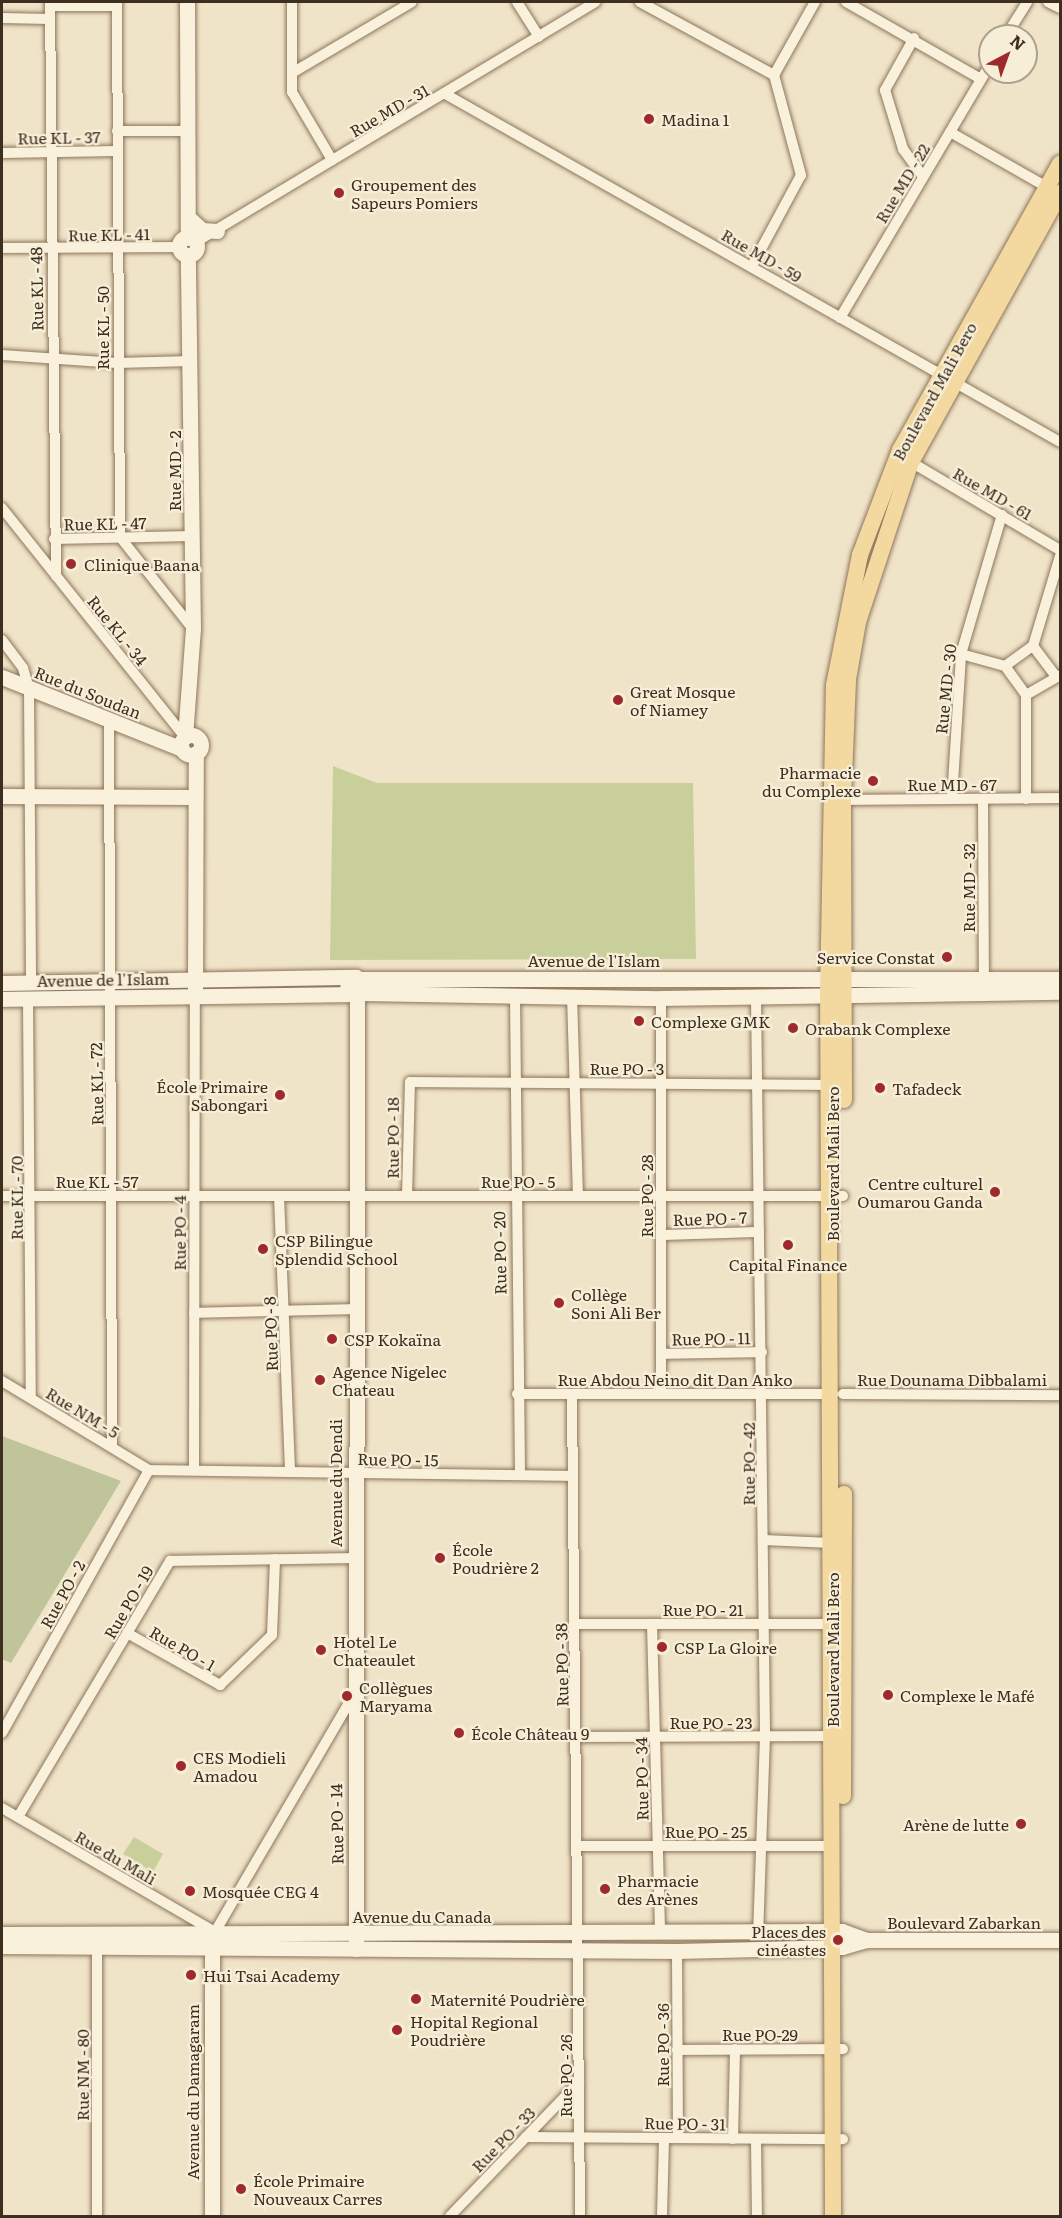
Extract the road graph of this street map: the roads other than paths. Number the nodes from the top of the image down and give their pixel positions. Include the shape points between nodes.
1 (187, 2) edge
2 (292, 2) edge
3 (412, 2) edge
4 (518, 2) edge
5 (595, 2) edge
6 (640, 2) edge
7 (815, 2) edge
8 (846, 2) edge
9 (1027, 2) edge
10 (50, 4) edge
11 (117, 4) edge
12 (2, 18) edge
13 (50, 19) junction
14 (1013, 24) edge
15 (539, 37) junction
16 (914, 38) junction
17 (292, 73) junction
18 (774, 75) junction
19 (978, 77) edge
20 (978, 84) edge
21 (447, 95) junction
22 (117, 131) junction
23 (186, 131) junction
24 (950, 132) junction
25 (116, 151) junction
26 (2, 153) edge
27 (49, 153) junction
28 (332, 160) junction
29 (1060, 164) edge
30 (924, 177) junction
31 (1054, 190) edge
32 (189, 218) junction
33 (218, 231) junction
34 (188, 245) junction
35 (2, 248) edge
36 (51, 249) junction
37 (117, 250) junction
38 (752, 266) junction
39 (840, 318) junction
40 (2, 355) edge
41 (52, 359) junction
42 (191, 361) junction
43 (117, 363) junction
44 (948, 379) junction
45 (1060, 442) edge
46 (911, 462) junction
47 (2, 508) edge
48 (1002, 515) junction
49 (192, 536) junction
50 (120, 537) junction
51 (54, 539) junction
52 (1060, 550) edge
53 (1060, 556) edge
54 (56, 576) junction
55 (193, 629) junction
56 (2, 640) edge
57 (1034, 646) junction
58 (961, 654) junction
59 (1005, 666) junction
60 (1058, 675) edge
61 (2, 677) edge
62 (190, 687) junction
63 (29, 688) junction
64 (1026, 695) junction
65 (188, 705) junction
66 (167, 715) junction
67 (109, 720) junction
68 (187, 743) junction
69 (838, 763) junction
70 (2, 796) edge
71 (32, 796) junction
72 (108, 796) junction
73 (192, 797) junction
74 (1060, 798) edge
75 (952, 799) junction
76 (983, 799) junction
77 (1026, 799) junction
78 (843, 800) junction
79 (1060, 979) edge
80 (992, 982) junction
81 (2, 983) edge
82 (836, 986) junction
83 (355, 988) junction
84 (195, 989) junction
85 (110, 990) junction
86 (29, 991) junction
87 (1060, 992) edge
88 (515, 995) junction
89 (572, 995) junction
90 (756, 996) junction
91 (661, 998) junction
92 (2, 999) edge
93 (410, 1082) joint
94 (514, 1083) junction
95 (575, 1083) junction
96 (661, 1084) junction
97 (758, 1084) junction
98 (838, 1085) junction
99 (2, 1196) edge
100 (32, 1196) junction
101 (114, 1196) junction
102 (193, 1196) junction
103 (279, 1196) junction
104 (353, 1196) junction
105 (407, 1196) junction
106 (513, 1196) junction
107 (578, 1196) junction
108 (661, 1196) junction
109 (760, 1196) junction
110 (838, 1196) junction
111 (759, 1232) junction
112 (661, 1235) junction
113 (353, 1309) junction
114 (284, 1311) junction
115 (194, 1313) junction
116 (762, 1352) junction
117 (661, 1354) junction
118 (2, 1381) edge
119 (517, 1394) junction
120 (572, 1394) junction
121 (661, 1394) junction
122 (762, 1394) junction
123 (838, 1394) junction
124 (1060, 1395) edge
125 (31, 1398) junction
126 (112, 1447) junction
127 (149, 1470) junction
128 (194, 1470) junction
129 (290, 1472) junction
130 (354, 1473) junction
131 (520, 1476) junction
132 (573, 1476) junction
133 (763, 1540) junction
134 (832, 1543) junction
135 (353, 1558) junction
136 (275, 1559) junction
137 (575, 1624) junction
138 (652, 1624) junction
139 (762, 1624) junction
140 (831, 1624) junction
141 (127, 1633) junction
142 (352, 1698) junction
143 (2, 1733) edge
144 (765, 1736) junction
145 (838, 1736) junction
146 (578, 1737) junction
147 (655, 1737) junction
148 (2, 1808) edge
149 (18, 1817) junction
150 (579, 1846) junction
151 (657, 1846) junction
152 (759, 1846) junction
153 (832, 1846) junction
154 (215, 1932) junction
155 (758, 1932) junction
156 (660, 1933) junction
157 (2, 1934) edge
158 (837, 1939) junction
159 (1060, 1940) edge
160 (97, 1941) junction
161 (356, 1942) junction
162 (580, 1943) junction
163 (2, 1946) edge
164 (209, 1948) junction
165 (677, 1951) junction
166 (735, 2049) junction
167 (837, 2049) junction
168 (677, 2050) junction
169 (579, 2082) junction
170 (526, 2137) junction
171 (580, 2137) junction
172 (664, 2138) junction
173 (678, 2138) junction
174 (733, 2139) junction
175 (756, 2139) junction
176 (838, 2139) junction
177 (838, 2187) junction
178 (97, 2217) edge
179 (212, 2217) edge
180 (450, 2217) edge
181 (580, 2217) edge
182 (662, 2217) edge
183 (757, 2217) edge
184 (833, 2217) edge
185 (844, 2217) edge

1 - 23 street, Rue MD - 2
2 - 17 street
3 - 17 street
4 - 15 street
5 - 15 street, Rue MD - 31
6 - 18 street
7 - 18 street
8 - 16 street
9 - 14 street
10 - 11 street
10 - 13 street, Rue KL - 48
11 - 22 street, Rue KL - 50
12 - 13 street
13 - 27 street, Rue KL - 48
15 - 21 street, Rue MD - 31
16 - 19 street
16 - 30 street via 885,90 903,149
17 - 28 street via 294,99
18 - 38 street via 801,178
20 - 24 street, Rue MD - 22
21 - 28 street, Rue MD - 31
21 - 38 street, Rue MD - 59
22 - 23 street
22 - 25 street, Rue KL - 50
23 - 32 street, Rue MD - 2
24 - 30 street, Rue MD - 22
24 - 31 street
25 - 27 street, Rue KL - 37
25 - 37 street, Rue KL - 50
26 - 27 street, Rue KL - 37
27 - 36 street, Rue KL - 48
28 - 33 street, Rue MD - 31
29 - 31 main road, Boulevard Mali Bero
30 - 39 street, Rue MD - 22
31 - 44 main road, Boulevard Mali Bero
32 - 33 street via 202,230
32 - 34 street, Rue MD - 2
33 - 34 street, Rue MD - 31
34 - 37 street, Rue KL - 41
34 - 42 street, Rue MD - 2
35 - 36 street, Rue KL - 41
36 - 37 street, Rue KL - 41
36 - 41 street, Rue KL - 48
37 - 43 street, Rue KL - 50
38 - 39 street, Rue MD - 59
39 - 44 street, Rue MD - 59
40 - 41 street
41 - 43 street
41 - 51 street, Rue KL - 48
42 - 43 street
42 - 49 street, Rue MD - 2
43 - 50 street, Rue KL - 50
44 - 45 street, Rue MD - 59
44 - 46 main road, Boulevard Mali Bero
44 - 69 main road, Boulevard Mali Bero via 900,450 860,555 834,685
46 - 48 street, Rue MD - 61
46 - 69 main road, Boulevard Mali Bero via 858,622
47 - 54 street, Rue KL - 34
48 - 52 street, Rue MD - 61
48 - 58 street, Rue MD - 30
49 - 50 street, Rue KL - 47
49 - 55 street, Rue MD - 2
50 - 51 street, Rue KL - 47
50 - 55 street
51 - 54 street, Rue KL - 48
53 - 57 street
54 - 66 street, Rue KL - 34
55 - 62 street, Rue MD - 2
56 - 63 street via 23,668
57 - 59 street
57 - 60 street
58 - 59 street
58 - 75 street, Rue MD - 30
59 - 64 street
60 - 64 street
61 - 63 street, Rue du Soudan
62 - 65 street, Rue MD - 2
62 - 68 street, Rue MD - 2
63 - 67 street, Rue du Soudan
63 - 71 street, Rue KL - 70
64 - 77 street
65 - 66 street
65 - 68 street, Rue MD - 2
66 - 68 street, Rue KL - 34
67 - 68 street, Rue du Soudan via 162,741
67 - 72 street, Rue KL - 72
68 - 73 street, Rue MD - 2
69 - 78 main road, Boulevard Mali Bero
69 - 82 main road, Boulevard Mali Bero
70 - 71 street
71 - 72 street
71 - 86 street, Rue KL - 70
72 - 73 street
72 - 85 street, Rue KL - 72
73 - 84 street, Rue MD - 2
74 - 77 street, Rue MD - 67
75 - 76 street, Rue MD - 67
75 - 78 street, Rue MD - 67
76 - 77 street, Rue MD - 67
76 - 80 street, Rue MD - 32
78 - 82 main road, Boulevard Mali Bero
79 - 80 street
80 - 82 street
80 - 87 street
81 - 86 street, Avenue de l'Islam
82 - 83 street, Avenue de l'Islam
82 - 90 street, Avenue de l'Islam
82 - 98 main road, Boulevard Mali Bero
83 - 84 street, Avenue de l'Islam
83 - 88 street, Avenue de l'Islam
83 - 104 street, Avenue du Dendi
84 - 85 street, Avenue de l'Islam
84 - 102 street, Rue PO - 4
85 - 86 street, Avenue de l'Islam
85 - 101 street, Rue KL - 72
86 - 92 street, Avenue de l'Islam
86 - 100 street, Rue KL - 70
88 - 89 street, Avenue de l'Islam
88 - 94 street, Rue PO - 20
89 - 91 street, Avenue de l'Islam
89 - 95 street
90 - 91 street, Avenue de l'Islam
90 - 97 street, Rue PO - 42
91 - 96 street, Rue PO - 28
93 - 94 street, Rue PO - 3
93 - 105 street, Rue PO - 18
94 - 95 street, Rue PO - 3
94 - 106 street, Rue PO - 20
95 - 96 street, Rue PO - 3
95 - 107 street
96 - 97 street, Rue PO - 3
96 - 108 street, Rue PO - 28
97 - 98 street, Rue PO - 3
97 - 109 street, Rue PO - 42
98 - 110 main road, Boulevard Mali Bero
99 - 100 street, Rue KL - 57
100 - 101 street, Rue KL - 57
100 - 125 street, Rue KL - 70
101 - 102 street, Rue KL - 57
101 - 126 street, Rue KL - 72
102 - 103 street, Rue PO - 5
102 - 115 street, Rue PO - 4
103 - 104 street, Rue PO - 5
103 - 114 street, Rue PO - 8
104 - 105 street, Rue PO - 5
104 - 113 street, Avenue du Dendi
105 - 106 street, Rue PO - 5
106 - 107 street, Rue PO - 5
106 - 119 street, Rue PO - 20
107 - 108 street, Rue PO - 5
108 - 109 street, Rue PO - 5
108 - 112 street, Rue PO - 28
109 - 110 street, Rue PO - 5
109 - 111 street, Rue PO - 42
110 - 123 main road, Boulevard Mali Bero
111 - 112 street, Rue PO - 7
111 - 116 street, Rue PO - 42
112 - 117 street, Rue PO - 28
113 - 114 street
113 - 130 street, Avenue du Dendi
114 - 115 street
114 - 129 street, Rue PO - 8
115 - 128 street, Rue PO - 4
116 - 117 street, Rue PO - 11
116 - 122 street, Rue PO - 42
117 - 121 street, Rue PO - 28
118 - 125 street, Rue NM - 5
119 - 120 street, Rue Abdou Neino dit Dan Anko
119 - 131 street, Rue PO - 20
120 - 121 street, Rue Abdou Neino dit Dan Anko
120 - 132 street, Rue PO - 38
121 - 122 street, Rue Abdou Neino dit Dan Anko
122 - 123 street, Rue Abdou Neino dit Dan Anko
122 - 133 street, Rue PO - 42
123 - 124 street, Rue Dounama Dibbalami
123 - 134 main road, Boulevard Mali Bero
123 - 145 main road, Boulevard Mali Bero
125 - 126 street, Rue NM - 5
126 - 127 street, Rue NM - 5
127 - 128 street, Rue PO - 15
127 - 143 street, Rue PO - 2
128 - 129 street, Rue PO - 15
129 - 130 street, Rue PO - 15
130 - 131 street, Rue PO - 15
130 - 135 street, Avenue du Dendi
131 - 132 street, Rue PO - 15
132 - 137 street, Rue PO - 38
133 - 134 street
133 - 139 street, Rue PO - 42
134 - 140 main road, Boulevard Mali Bero
135 - 136 street, Rue PO - 19
135 - 142 street, Avenue du Dendi
136 - 141 street, Rue PO - 19 via 175,1558
136 - 141 street, Rue PO - 1 via 272,1635 220,1685
137 - 138 street, Rue PO - 21
137 - 146 street, Rue PO - 38
138 - 139 street, Rue PO - 21
138 - 147 street, Rue PO - 34
139 - 140 street, Rue PO - 21
139 - 144 street, Rue PO - 42
140 - 145 main road, Boulevard Mali Bero
141 - 149 street, Rue PO - 19
142 - 154 street, Avenue du Dendi
142 - 161 street, Rue PO - 14
144 - 145 street, Rue PO - 23
144 - 147 street, Rue PO - 23
144 - 152 street, Rue PO - 42
145 - 153 main road, Boulevard Mali Bero
145 - 158 main road, Boulevard Mali Bero
146 - 147 street, Rue PO - 23
146 - 150 street, Rue PO - 38
147 - 151 street, Rue PO - 34
148 - 149 street, Rue du Mali
149 - 154 street, Rue du Mali
150 - 151 street, Rue PO - 25
150 - 162 street, Rue PO - 38
151 - 152 street, Rue PO - 25
151 - 156 street, Rue PO - 34
152 - 153 street, Rue PO - 25
152 - 155 street, Rue PO - 42
153 - 158 main road, Boulevard Mali Bero
154 - 160 street, Avenue du Canada
154 - 161 street, Avenue du Canada
154 - 164 street, Avenue du Damagaram
155 - 156 street, Avenue du Canada
155 - 158 street, Avenue du Canada
156 - 162 street, Avenue du Canada
157 - 160 street, Avenue du Canada
158 - 159 street, Boulevard Zabarkan
158 - 165 street, Avenue du Canada
158 - 167 main road, Boulevard Mali Bero
160 - 163 street, Avenue du Canada
160 - 164 street, Avenue du Canada
160 - 178 street, Rue NM - 80
161 - 162 street, Avenue du Canada
161 - 164 street, Avenue du Canada
162 - 165 street, Avenue du Canada
162 - 169 street, Rue PO - 26
164 - 179 street, Avenue du Damagaram
165 - 168 street, Rue PO - 36
166 - 167 street, Rue PO-29
166 - 168 street, Rue PO-29
166 - 174 street
167 - 176 main road, Boulevard Mali Bero
168 - 173 street, Rue PO - 36
169 - 170 street, Rue PO - 33
169 - 171 street, Rue PO - 26
170 - 171 street, Rue PO - 31
170 - 180 street, Rue PO - 33
171 - 172 street, Rue PO - 31
171 - 181 street, Rue PO - 26
172 - 173 street, Rue PO - 31
172 - 182 street
173 - 174 street, Rue PO - 31
174 - 175 street, Rue PO - 31
175 - 176 street, Rue PO - 31
175 - 183 street
176 - 177 main road, Boulevard Mali Bero
177 - 184 main road, Boulevard Mali Bero
177 - 185 main road, Boulevard Mali Bero

